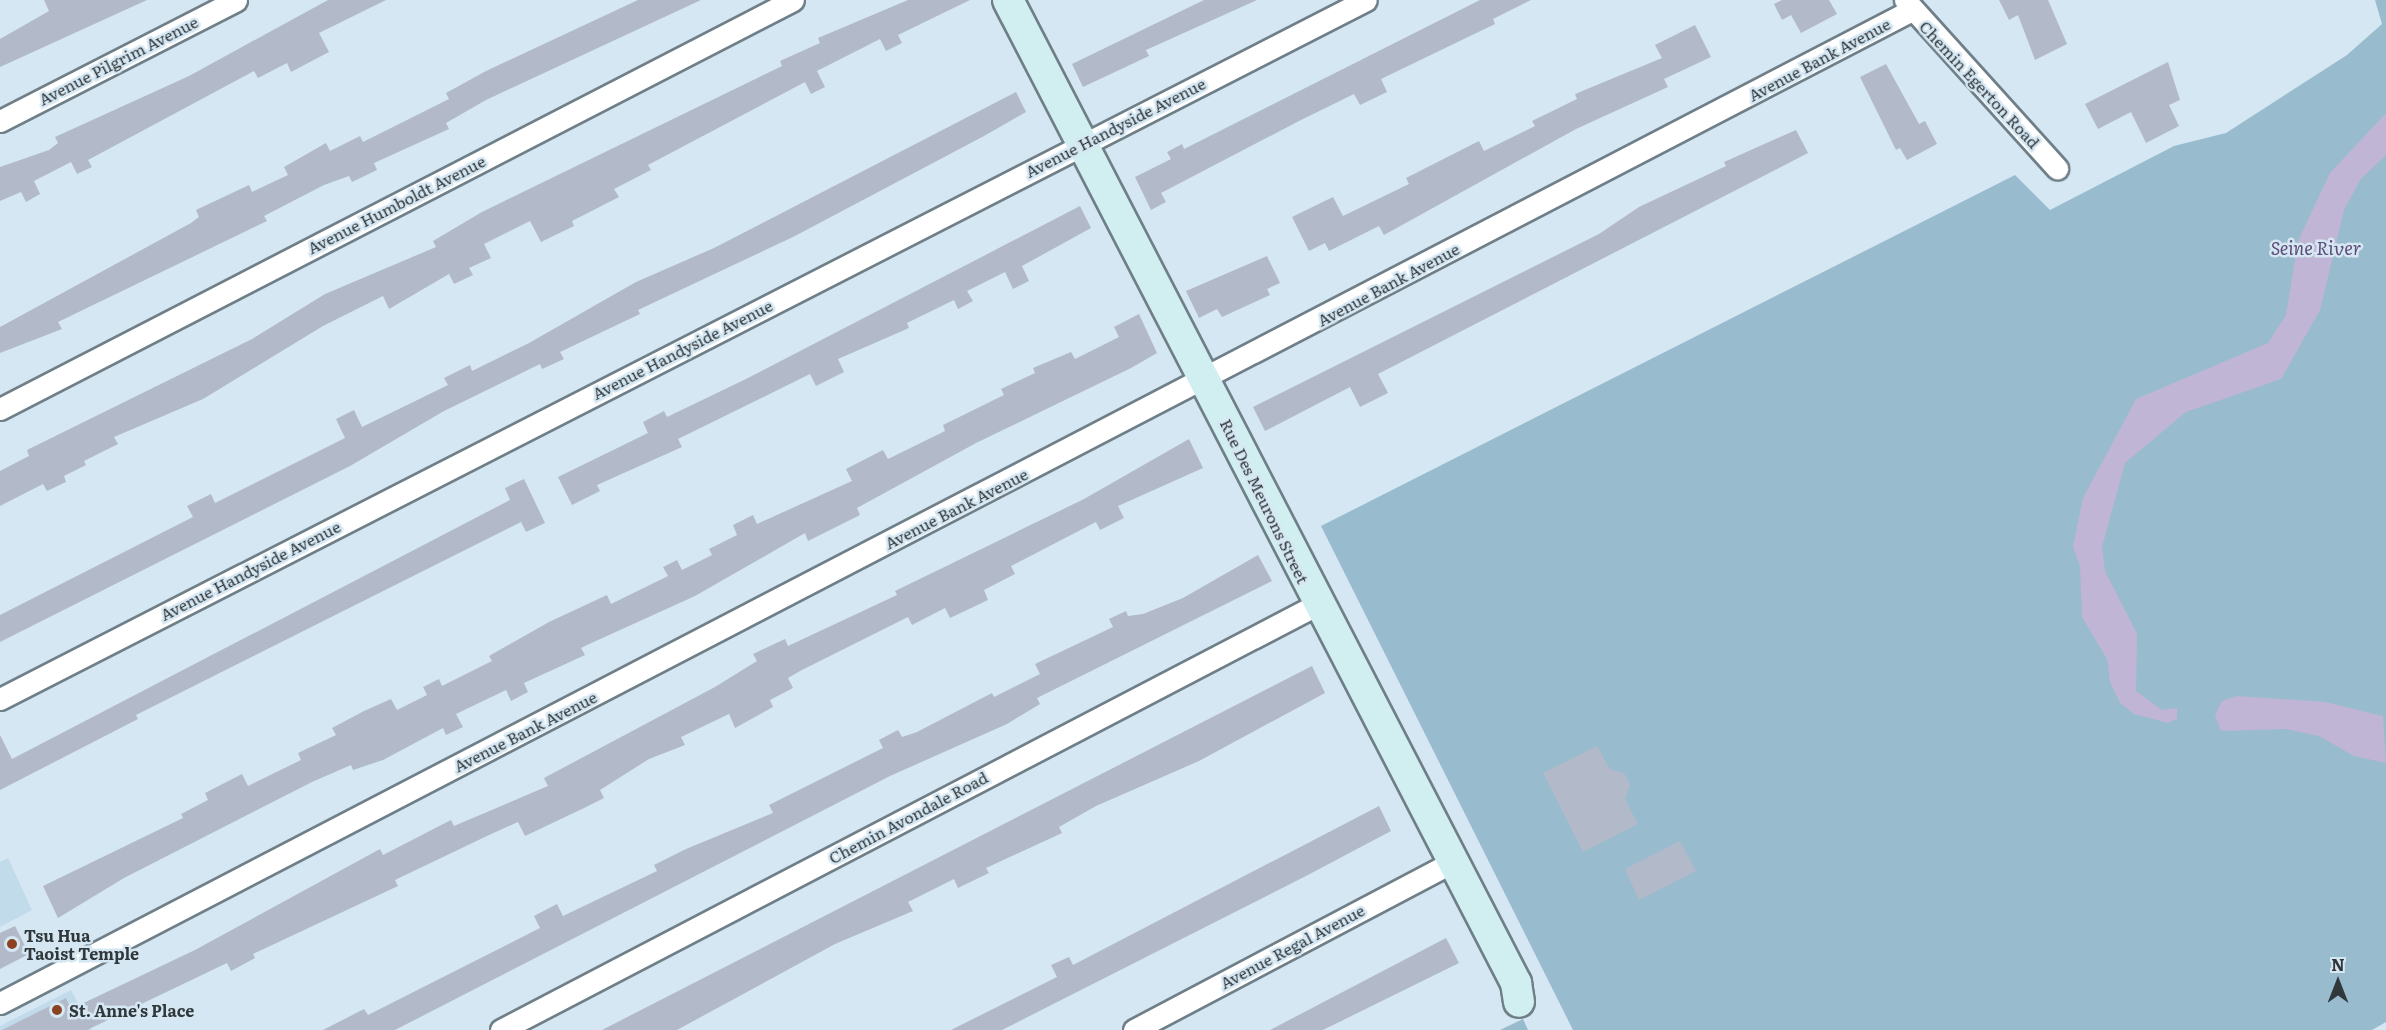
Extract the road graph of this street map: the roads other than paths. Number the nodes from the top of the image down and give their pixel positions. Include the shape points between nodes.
1 (236, 0) edge
2 (793, 0) edge
3 (1008, 0) edge
4 (1366, 0) edge
5 (1908, 5) edge
6 (0, 121) edge
7 (1081, 144) junction
8 (2057, 168) dead end
9 (1204, 380) junction
10 (0, 409) edge
11 (1316, 605) junction
12 (0, 699) edge
13 (1451, 863) junction
14 (1519, 1002) dead end
15 (0, 1003) edge
16 (501, 1030) edge
17 (1134, 1030) edge

1 - 6 street, Avenue Pilgrim Avenue
2 - 10 street, Avenue Humboldt Avenue
3 - 7 street, Rue Des Meurons Street
4 - 7 street, Avenue Handyside Avenue
5 - 8 street, Chemin Egerton Road
5 - 9 street, Avenue Bank Avenue
7 - 9 street, Rue Des Meurons Street
7 - 12 street, Avenue Handyside Avenue
9 - 11 street, Rue Des Meurons Street
9 - 15 street, Avenue Bank Avenue
11 - 13 street, Rue Des Meurons Street
11 - 16 street, Chemin Avondale Road
13 - 14 street, Rue Des Meurons Street via 1516,983
13 - 17 street, Avenue Regal Avenue

